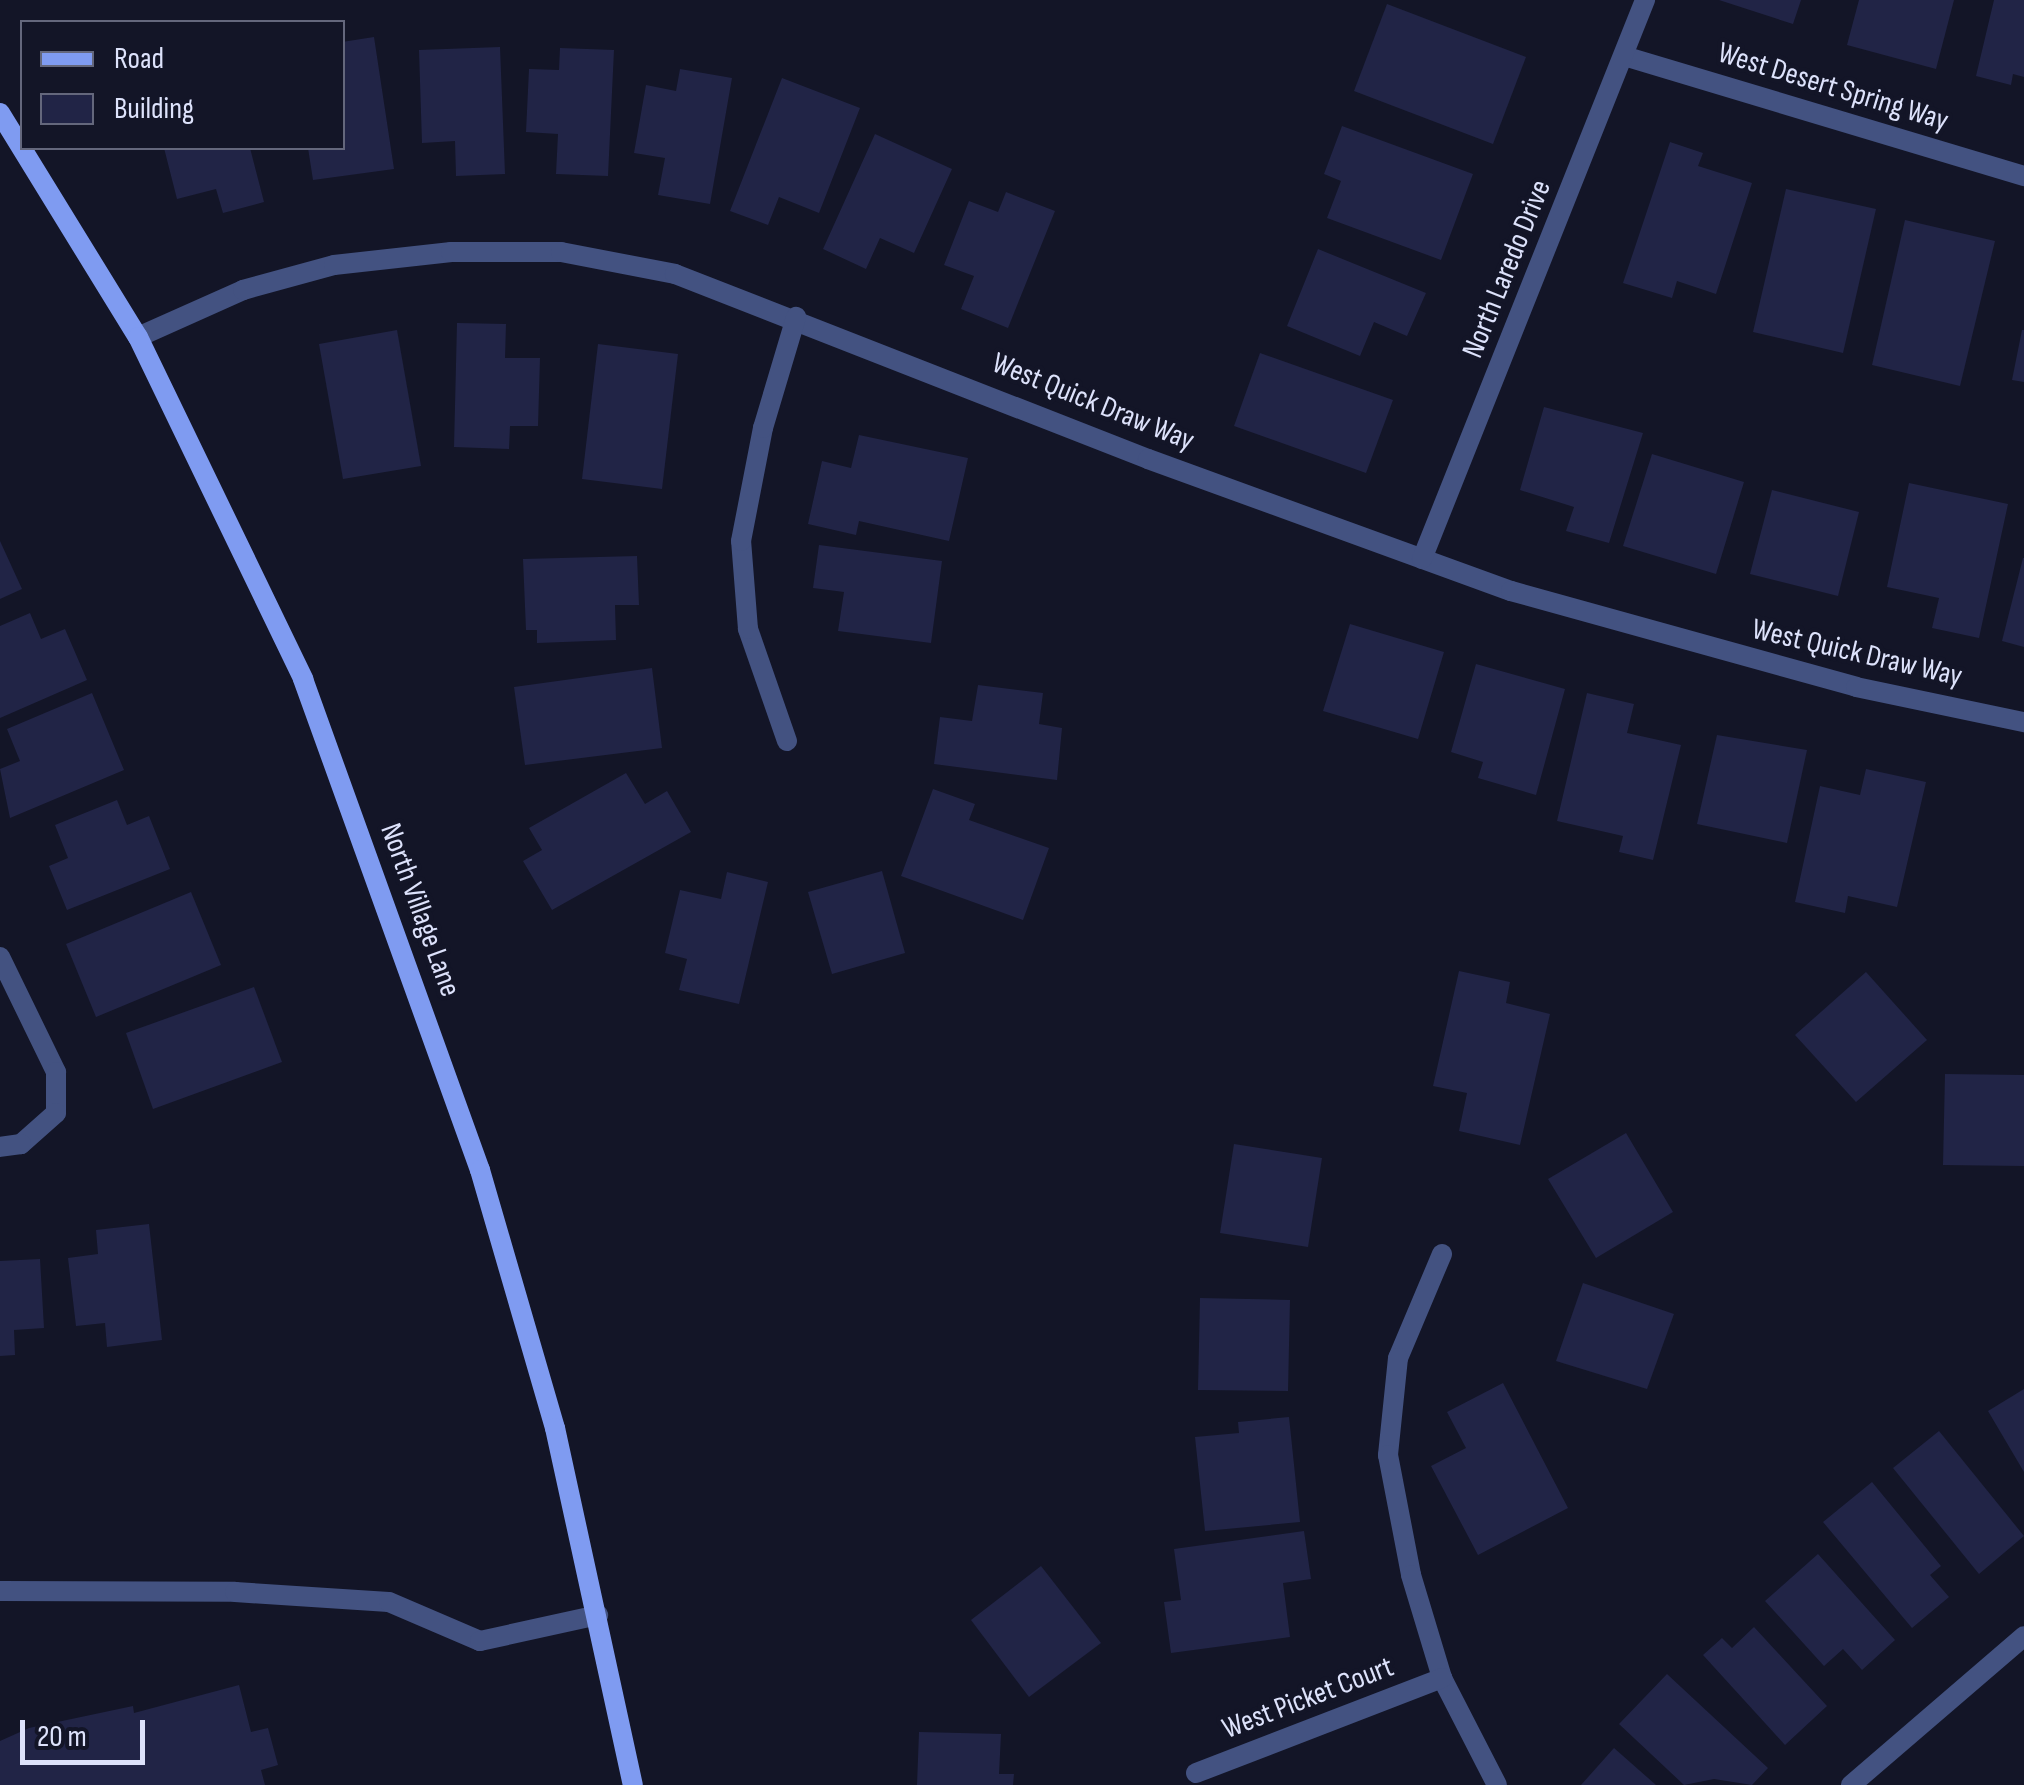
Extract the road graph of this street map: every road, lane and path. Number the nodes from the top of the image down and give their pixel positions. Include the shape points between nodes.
1 (1645, 0) edge
2 (1624, 56) junction
3 (0, 114) edge
4 (20, 146) edge
5 (22, 150) edge
6 (2024, 176) edge
7 (796, 317) junction
8 (138, 337) junction
9 (1422, 559) junction
10 (2024, 722) edge
11 (787, 741) dead end
12 (0, 957) edge
13 (0, 1148) edge
14 (1442, 1254) dead end
15 (0, 1591) edge
16 (598, 1615) junction
17 (2024, 1636) edge
18 (1442, 1678) junction
19 (1196, 1773) dead end
20 (1856, 1783) edge
21 (633, 1785) edge
22 (1497, 1785) edge

1 - 2 street, North Laredo Drive
2 - 6 street, West Desert Spring Way
2 - 9 street, North Laredo Drive
3 - 4 street, North Village Lane
5 - 8 street, North Village Lane
7 - 8 street, West Quick Draw Way via 675,274 580,256 451,252 334,264 243,290
7 - 9 street, West Quick Draw Way via 1148,459
7 - 11 street via 741,541 748,629
8 - 16 street, North Village Lane via 303,679 390,912 485,1188 554,1428
9 - 10 street, West Quick Draw Way via 1667,637
12 - 13 street via 56,1072 56,1113 22,1144
14 - 18 street via 1398,1358 1388,1455 1411,1575
15 - 16 street via 235,1592 388,1602 480,1641
16 - 21 street, North Village Lane
17 - 20 street
18 - 19 street, West Picket Court
18 - 22 street

